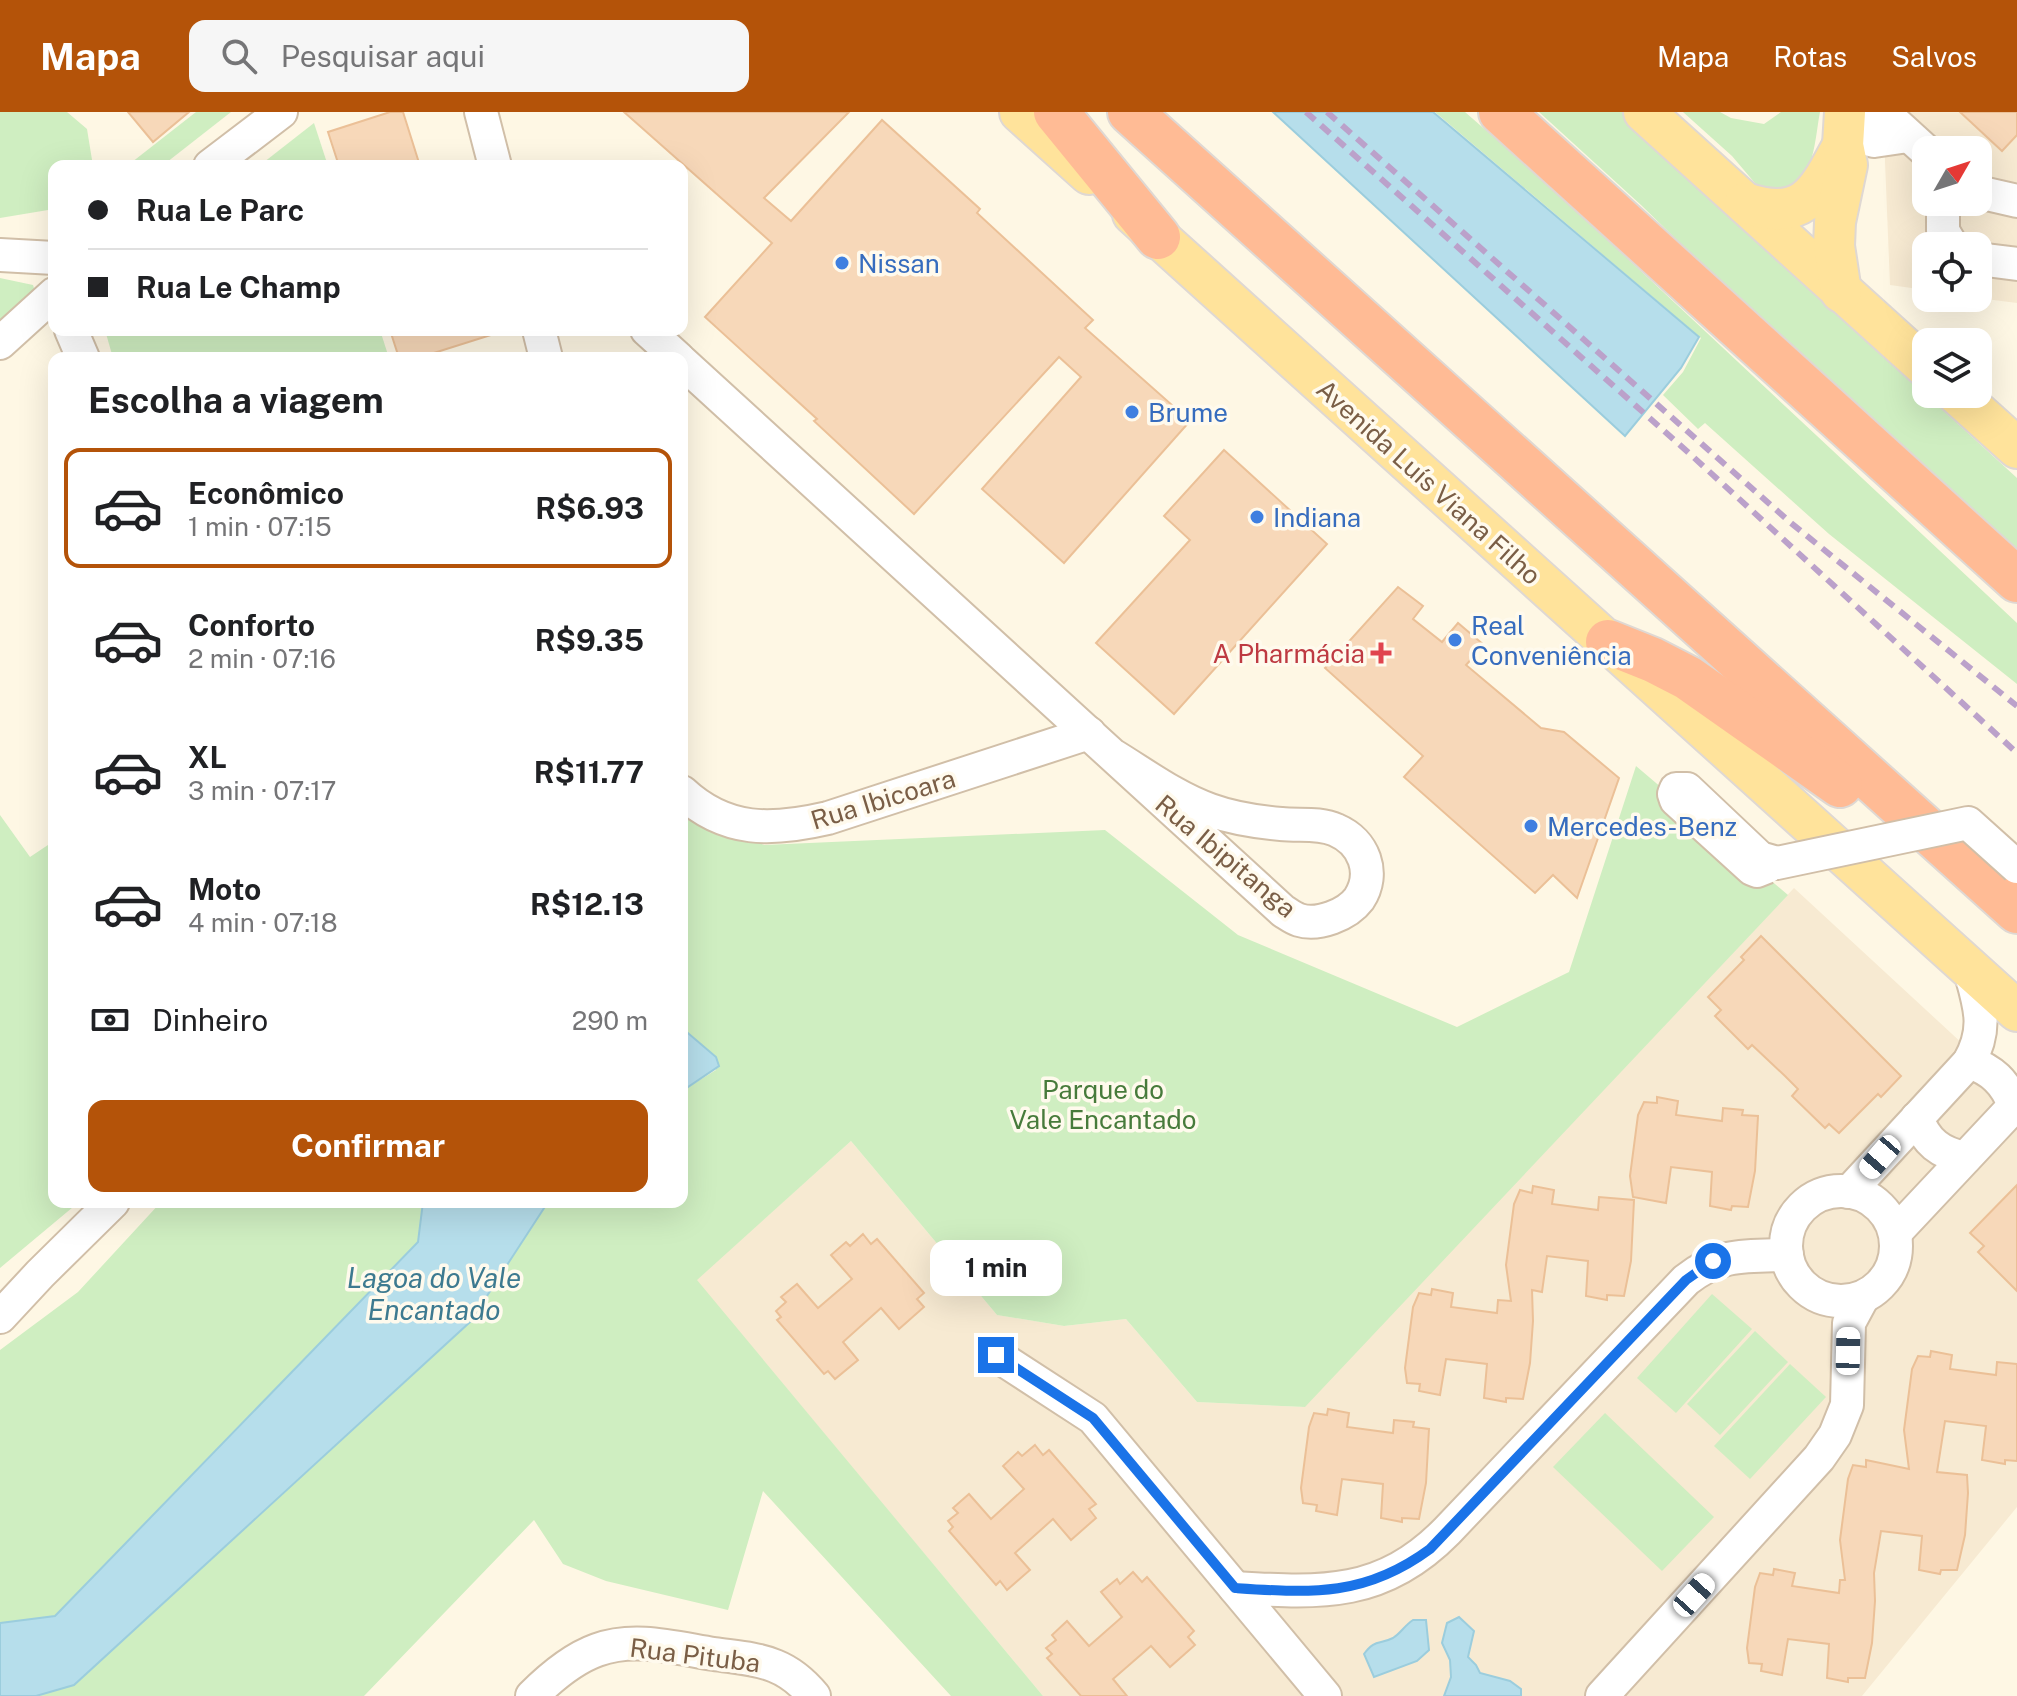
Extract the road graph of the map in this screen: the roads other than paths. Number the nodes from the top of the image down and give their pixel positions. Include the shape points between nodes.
1 (281, 112) edge
2 (481, 112) edge
3 (1020, 112) edge
4 (1056, 112) edge
5 (1130, 112) edge
6 (1501, 112) edge
7 (1644, 112) edge
8 (1851, 125) edge
9 (1912, 143) edge
10 (218, 160) edge
11 (495, 160) edge
12 (1992, 195) edge
13 (2017, 201) edge
14 (1745, 203) junction
15 (1158, 237) junction
16 (0, 255) edge
17 (48, 258) edge
18 (1992, 261) edge
19 (2017, 264) edge
20 (1841, 292) junction
21 (48, 301) edge
22 (654, 336) edge
23 (0, 343) edge
24 (671, 352) edge
25 (1912, 355) edge
26 (688, 367) edge
27 (1973, 408) edge
28 (2017, 448) edge
29 (2017, 580) edge
30 (1608, 642) junction
31 (1089, 733) junction
32 (1114, 756) junction
33 (688, 798) edge
34 (1767, 867) dead end
35 (2016, 895) edge
36 (1969, 967) junction
37 (2017, 1011) edge
38 (1969, 1062) junction
39 (2015, 1104) edge
40 (1917, 1118) junction
41 (1965, 1158) junction
42 (1849, 1192) junction
43 (107, 1208) edge
44 (1895, 1233) junction
45 (1787, 1255) junction
46 (40, 1274) junction
47 (0, 1292) edge
48 (1863, 1297) junction
49 (0, 1317) edge
50 (996, 1355) dead end
51 (1235, 1588) junction
52 (532, 1696) edge
53 (814, 1696) edge
54 (1325, 1696) edge
55 (1602, 1696) edge

1 - 10 street
2 - 11 street
3 - 15 main road, Avenida Luís Viana Filho
4 - 15 highway
5 - 35 highway
6 - 29 highway
7 - 14 main road
8 - 9 street via 1874,141
8 - 14 main road via 1822,183 1800,204 1786,210
8 - 20 main road via 1835,222
12 - 13 street
14 - 20 main road
15 - 30 main road, Avenida Luís Viana Filho
16 - 17 street
18 - 19 street
20 - 25 main road
21 - 23 street
22 - 24 street, Rua Ibipitanga
26 - 31 street, Rua Ibipitanga
27 - 28 main road
30 - 35 highway via 1688,678
30 - 36 main road, Avenida Luís Viana Filho
31 - 32 street, Rua Ibipitanga
31 - 33 street, Rua Ibicoara via 792,827 721,819
32 - 32 street, Rua Ibipitanga via 1300,921 1338,916 1366,888 1363,854 1335,829 1210,810
34 - 35 street, bridge via 1752,869 1676,800 1676,789 1687,789 1768,862 1968,823
36 - 37 main road, Avenida Luís Viana Filho
36 - 38 street via 1982,1017
38 - 39 street via 1992,1072
38 - 40 street
39 - 41 street
40 - 41 street via 1934,1146
40 - 42 street
41 - 44 street
42 - 44 street via 1883,1210
42 - 45 street via 1832,1192 1802,1208 1792,1221
43 - 46 street
44 - 48 street via 1891,1271
45 - 48 street via 1792,1271 1815,1294 1831,1300
45 - 51 street via 1713,1261 1686,1280 1430,1549 1406,1567 1348,1587
46 - 47 street
46 - 49 street
48 - 55 street via 1849,1323 1847,1405 1835,1435
50 - 51 street via 1093,1418
51 - 54 street
52 - 53 street, Rua Pituba via 574,1661 599,1649 649,1643 775,1666

